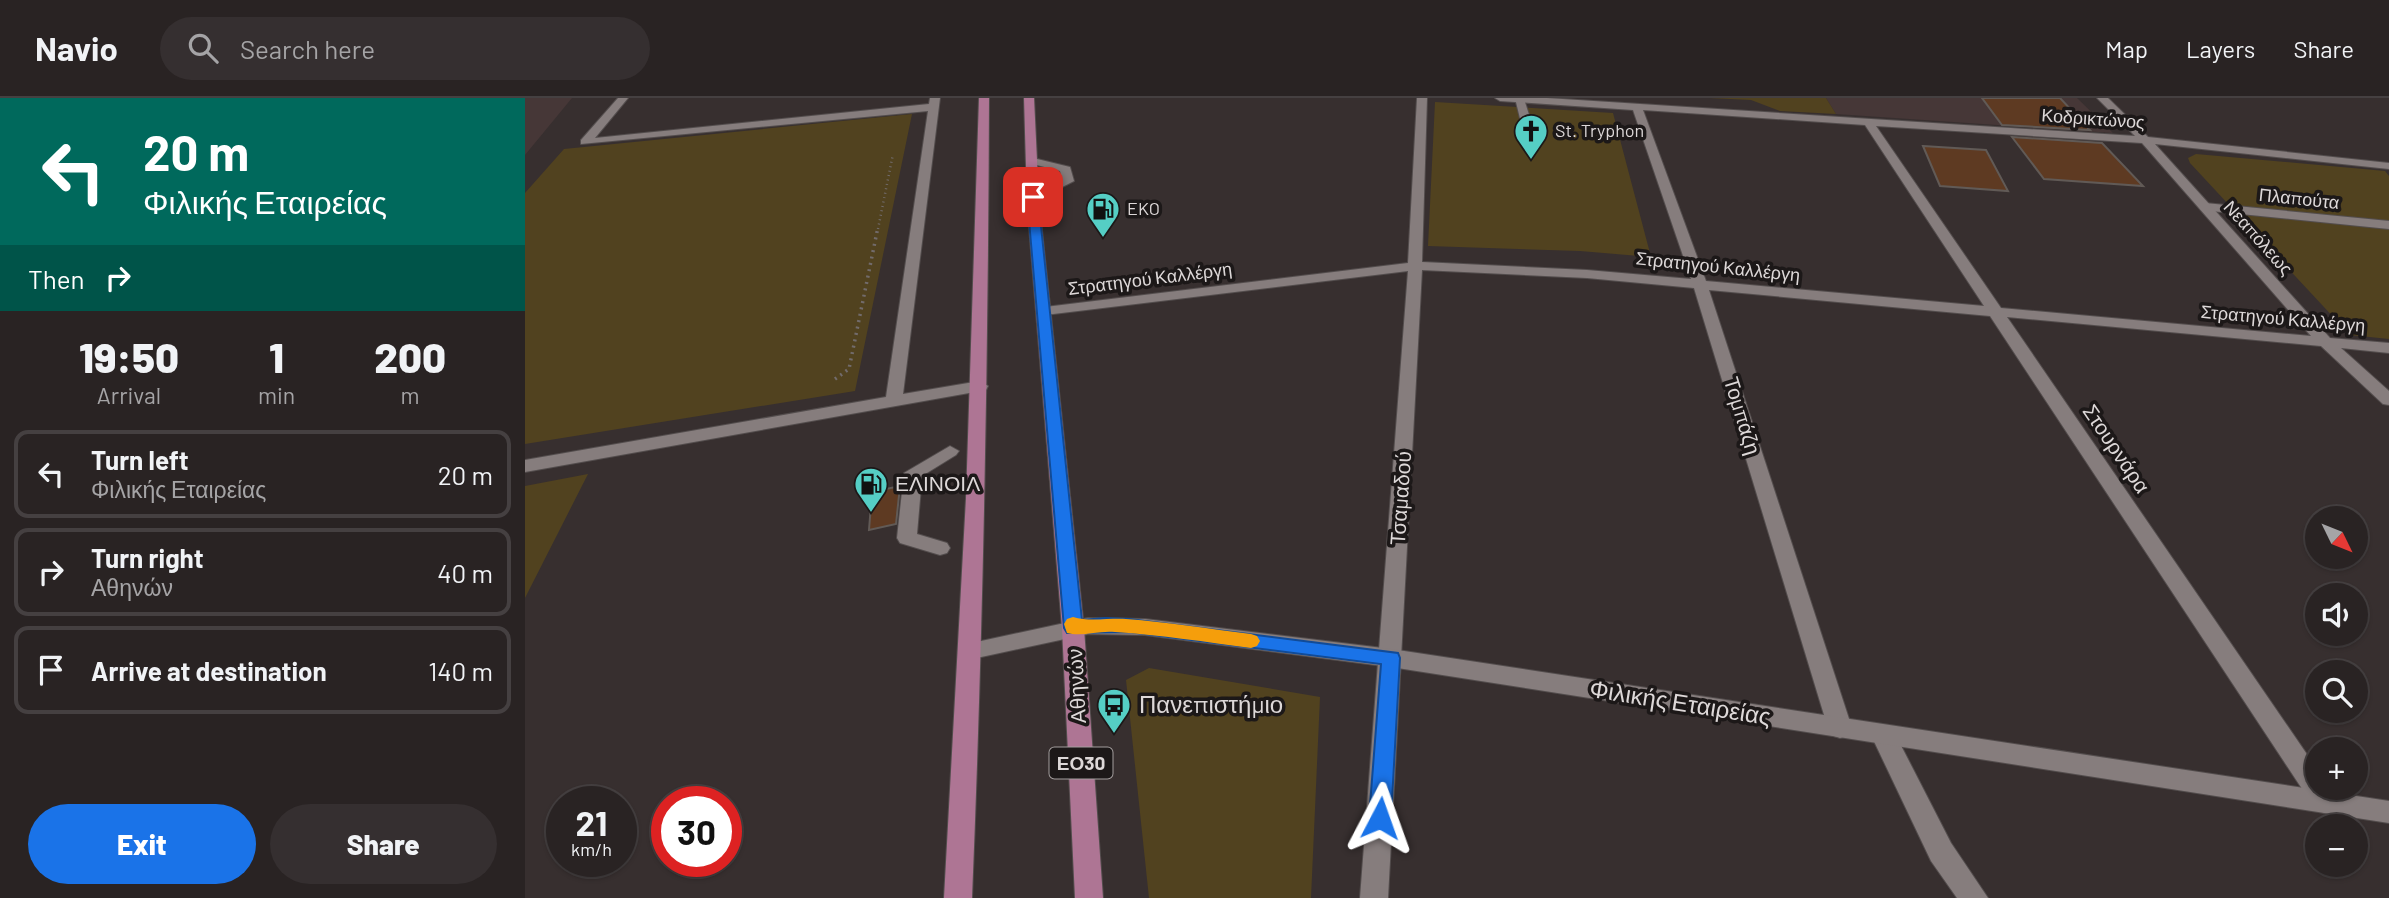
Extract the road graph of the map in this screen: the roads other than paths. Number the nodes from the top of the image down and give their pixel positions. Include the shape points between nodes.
1 (623, 98) edge
2 (983, 98) edge
3 (1029, 98) edge
4 (1422, 98) edge
5 (1500, 98) edge
6 (2102, 98) edge
7 (1519, 99) edge
8 (935, 103) edge
9 (1637, 107) junction
10 (1868, 122) junction
11 (2144, 140) junction
12 (1532, 143) dead end
13 (1033, 161) junction
14 (2389, 166) edge
15 (1033, 197) junction
16 (2205, 207) junction
17 (2389, 225) edge
18 (1415, 266) junction
19 (1700, 285) junction
20 (1045, 311) junction
21 (1997, 313) junction
22 (2325, 342) junction
23 (2389, 348) edge
24 (981, 386) junction
25 (2389, 400) edge
26 (894, 401) junction
27 (950, 451) dead end
28 (525, 467) edge
29 (940, 548) dead end
30 (1073, 628) junction
31 (972, 651) junction
32 (1391, 658) junction
33 (1840, 728) junction
34 (1884, 735) junction
35 (2325, 802) junction
36 (2389, 811) edge
37 (958, 898) edge
38 (1089, 898) edge
39 (1374, 898) edge
40 (1974, 898) edge

1 - 8 street via 585,142 909,110
2 - 24 main road
3 - 13 main road, Αθηνών / ΕΟ30
4 - 18 street, Τσαμαδού
5 - 7 street, Κοδρικτώνος
6 - 11 street, Νεαπόλεως
7 - 9 street, Κοδρικτώνος
7 - 12 street
8 - 26 street
9 - 10 street, Κοδρικτώνος
9 - 19 street, Τομπάζη
10 - 11 street, Κοδρικτώνος
10 - 21 street, Στουρνάρα
11 - 14 street, Κοδρικτώνος
11 - 16 street, Νεαπόλεως
13 - 15 main road, Αθηνών / ΕΟ30
13 - 15 street via 1066,169 1068,181
15 - 20 main road, Αθηνών / ΕΟ30
16 - 17 street, Πλαπούτα
16 - 22 street, Νεαπόλεως
18 - 19 street, Στρατηγού Καλλέργη via 1554,271
18 - 20 street, Στρατηγού Καλλέργη
18 - 32 street, Τσαμαδού
19 - 21 street, Στρατηγού Καλλέργη
19 - 33 street, Τομπάζη
20 - 30 main road, Αθηνών / ΕΟ30
21 - 22 street, Στρατηγού Καλλέργη
21 - 35 street, Στουρνάρα
22 - 23 street, Στρατηγού Καλλέργη
22 - 25 street, Νεαπόλεως
24 - 26 street
24 - 31 main road
26 - 28 street
27 - 29 street via 913,473 907,538
30 - 31 street, Φιλικής Εταιρείας
30 - 32 street, Φιλικής Εταιρείας via 1129,626
30 - 38 main road, Αθηνών / ΕΟ30
31 - 37 main road
32 - 33 street, Φιλικής Εταιρείας
32 - 39 street, Τσαμαδού
33 - 34 street, Φιλικής Εταιρείας
34 - 35 street, Φιλικής Εταιρείας
34 - 40 street via 1941,852
35 - 36 street, Φιλικής Εταιρείας

